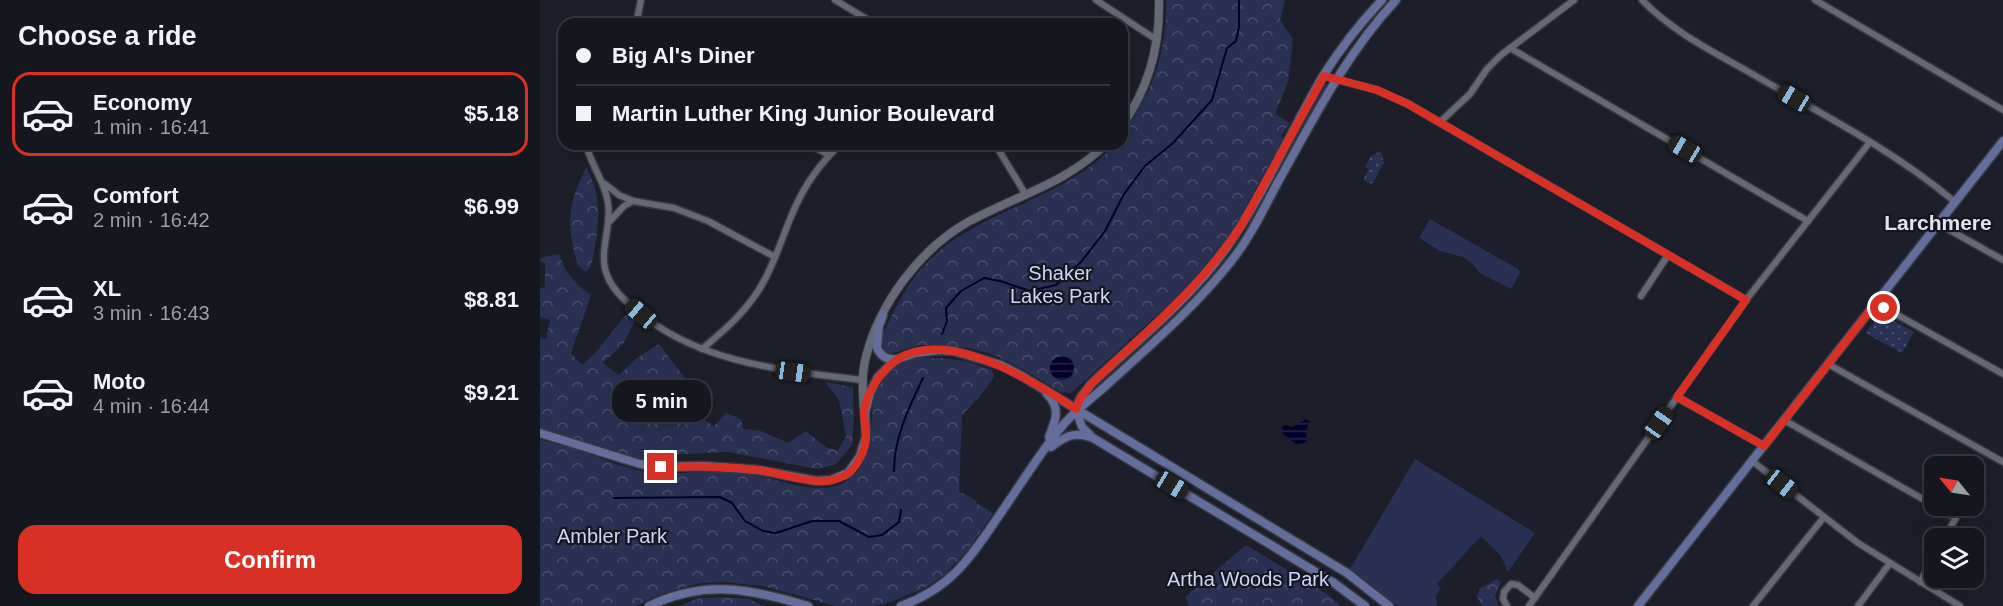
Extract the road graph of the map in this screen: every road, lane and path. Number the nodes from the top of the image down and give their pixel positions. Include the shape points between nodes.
1 (641, 0) edge
2 (835, 0) edge
3 (1096, 0) edge
4 (1159, 0) edge
5 (1382, 0) edge
6 (1396, 0) edge
7 (1574, 0) edge
8 (1642, 0) edge
9 (1815, 0) edge
10 (1371, 12) junction
11 (637, 18) edge
12 (865, 18) edge
13 (1123, 18) edge
14 (1379, 18) junction
15 (1128, 21) edge
16 (1157, 40) junction
17 (1510, 48) junction
18 (1324, 76) junction
19 (1335, 79) junction
20 (2003, 110) edge
21 (1128, 115) edge
22 (1440, 122) junction
23 (2003, 141) edge
24 (1870, 142) junction
25 (588, 150) edge
26 (820, 150) edge
27 (834, 150) edge
28 (999, 150) edge
29 (1099, 150) edge
30 (829, 155) junction
31 (604, 184) junction
32 (1026, 195) junction
33 (633, 201) junction
34 (1955, 202) junction
35 (610, 221) junction
36 (1808, 221) junction
37 (1939, 224) junction
38 (1241, 226) junction
39 (1251, 232) junction
40 (1668, 255) junction
41 (775, 258) junction
42 (2003, 260) edge
43 (1187, 294) junction
44 (1641, 296) dead end
45 (1746, 300) junction
46 (1195, 302) junction
47 (1876, 303) junction
48 (1169, 311) junction
49 (883, 315) junction
50 (1177, 319) junction
51 (702, 349) junction
52 (898, 359) junction
53 (1828, 364) junction
54 (2003, 374) edge
55 (862, 380) junction
56 (1041, 387) junction
57 (1677, 397) junction
58 (1076, 409) junction
59 (864, 413) junction
60 (1784, 420) junction
61 (540, 433) edge
62 (1093, 438) junction
63 (1764, 446) junction
64 (1041, 455) junction
65 (1752, 461) junction
66 (2003, 462) edge
67 (1172, 467) junction
68 (1164, 480) junction
69 (1824, 517) junction
70 (1950, 528) edge
71 (1305, 547) junction
72 (1297, 561) junction
73 (1890, 563) junction
74 (1924, 575) edge
75 (1920, 582) junction
76 (1535, 598) junction
77 (1957, 605) edge
78 (649, 606) edge
79 (808, 606) edge
80 (901, 606) edge
81 (1365, 606) edge
82 (1389, 606) edge
83 (1507, 606) edge
84 (1529, 606) edge
85 (1638, 606) edge
86 (1753, 606) edge
87 (1858, 606) edge

1 - 11 street
2 - 12 street
3 - 13 street
4 - 16 street
5 - 10 main road
6 - 14 main road
7 - 17 street
8 - 24 street via 1682,33
9 - 20 street
10 - 14 main road
10 - 18 main road
14 - 19 main road
15 - 16 street
16 - 21 street via 1143,89
17 - 22 street
17 - 36 street
18 - 19 street
18 - 38 main road
19 - 22 street via 1388,94
19 - 39 main road
22 - 40 street
23 - 34 main road
24 - 34 street via 1916,170
24 - 36 street
25 - 31 street
26 - 30 street
27 - 30 street
28 - 32 street
29 - 32 street via 1074,171
30 - 41 street via 804,189
31 - 33 street
31 - 35 street
32 - 49 street via 967,223 933,247 904,279
33 - 35 street
33 - 41 street via 674,208 708,221
34 - 37 main road
35 - 51 street via 604,261 611,284 654,324
36 - 45 street
37 - 42 street
37 - 47 main road
38 - 39 main road
38 - 43 main road
39 - 46 main road
40 - 44 street
40 - 45 street
41 - 51 street via 755,297
43 - 46 main road
43 - 48 main road
45 - 57 street
46 - 50 main road
47 - 53 main road
47 - 54 street
48 - 50 main road
48 - 58 main road via 1092,383
49 - 52 main road via 877,348 891,360
49 - 55 street via 865,358
50 - 58 main road
51 - 55 street via 765,368
52 - 56 main road via 929,350 958,352 1001,365
52 - 59 main road via 879,377
53 - 60 main road
53 - 66 street
55 - 59 street
56 - 58 main road
56 - 64 main road via 1056,406 1057,414
57 - 63 street
57 - 76 street
58 - 62 main road via 1082,427
58 - 64 main road
58 - 67 main road
59 - 61 main road via 866,437 855,465 848,474 823,481 758,470 661,467
60 - 63 main road
60 - 70 street via 1956,518
62 - 64 main road via 1073,434
62 - 68 main road
63 - 65 main road
64 - 80 main road via 962,567 926,596
65 - 69 street
65 - 85 main road
67 - 68 street
67 - 71 main road
68 - 72 main road
69 - 73 street
69 - 86 street
71 - 72 street
71 - 82 main road
72 - 81 main road
73 - 75 street
73 - 87 street
74 - 75 street
75 - 77 street
76 - 83 street via 1511,584 1504,591
76 - 84 street
78 - 79 main road via 714,588 748,590

